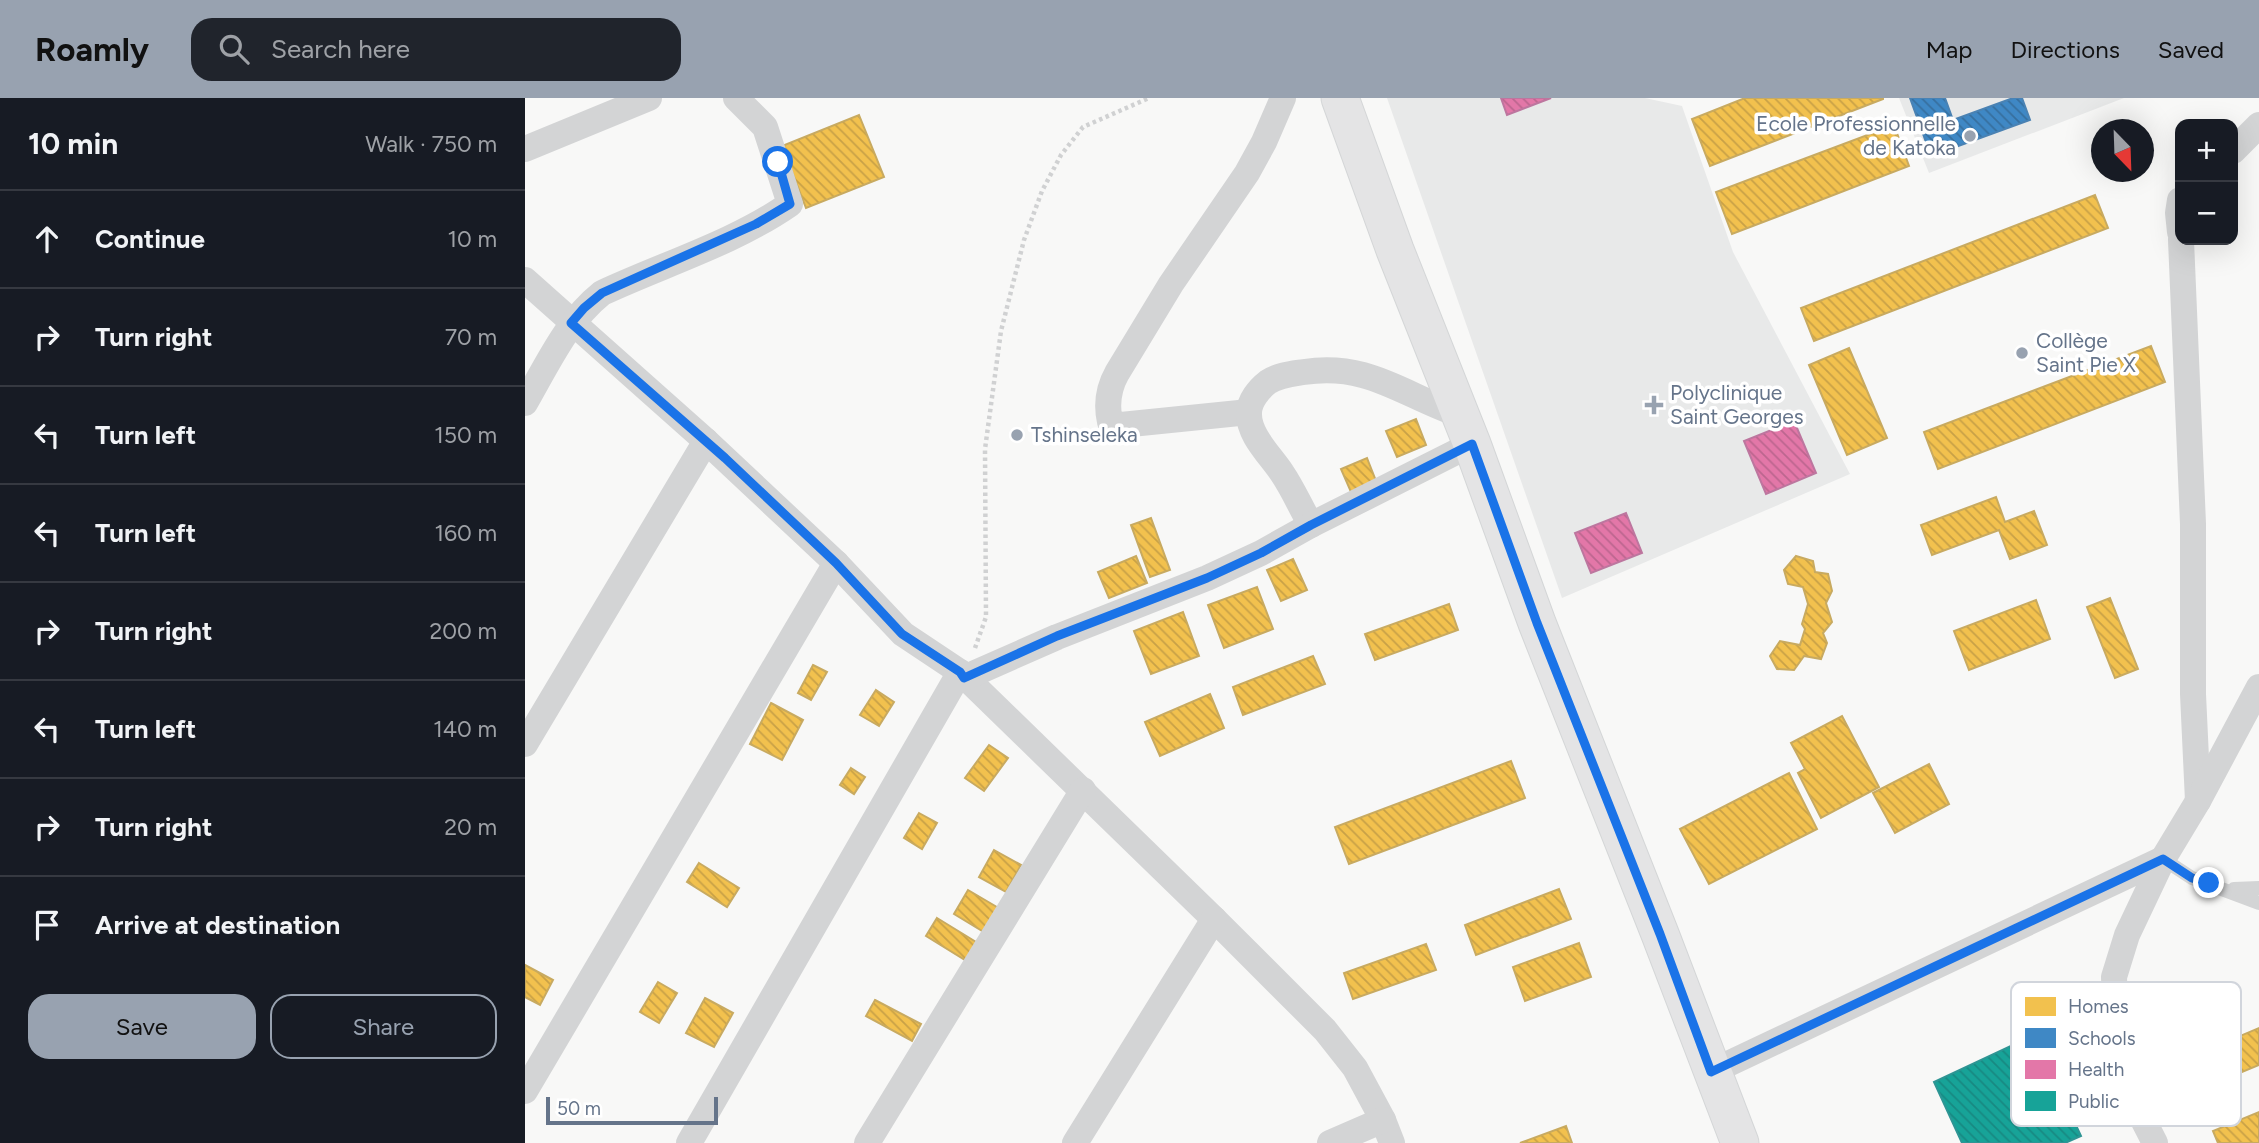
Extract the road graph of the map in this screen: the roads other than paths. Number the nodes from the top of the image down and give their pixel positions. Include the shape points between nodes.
1 (649, 98) edge
2 (736, 98) edge
3 (1283, 98) edge
4 (1340, 98) edge
5 (2259, 125) edge
6 (2238, 145) edge
7 (525, 149) edge
8 (2181, 245) edge
9 (525, 280) edge
10 (571, 323) junction
11 (525, 402) edge
12 (1248, 412) junction
13 (1467, 430) junction
14 (706, 441) junction
15 (1311, 525) junction
16 (836, 563) junction
17 (962, 675) junction
18 (2259, 687) edge
19 (525, 744) edge
20 (1083, 790) junction
21 (2198, 800) junction
22 (2163, 859) junction
23 (2259, 888) edge
24 (2226, 889) junction
25 (2259, 903) edge
26 (1214, 919) junction
27 (2114, 982) edge
28 (1711, 1072) junction
29 (525, 1091) edge
30 (2146, 1126) edge
31 (1388, 1132) edge
32 (689, 1143) edge
33 (867, 1143) edge
34 (1075, 1143) edge
35 (1330, 1143) edge
36 (1739, 1143) edge
37 (2155, 1143) edge

1 - 7 street
2 - 10 street via 765,127 790,204 761,222 602,293
3 - 12 street via 1247,173 1171,284 1110,386 1107,408 1110,422 1121,425
4 - 13 street
5 - 6 street
8 - 21 street
9 - 10 street
10 - 11 street
10 - 14 street
12 - 13 street via 1258,389 1275,378 1314,370 1345,371 1404,389
12 - 15 street via 1254,432
13 - 15 street
13 - 28 street
14 - 16 street
14 - 19 street
15 - 17 street via 1207,578
16 - 17 street via 902,634
16 - 29 street
17 - 20 street
17 - 32 street
18 - 21 street
20 - 26 street
20 - 33 street
21 - 22 street
22 - 24 lane via 2192,878
22 - 27 street via 2127,935
22 - 28 street
23 - 24 lane
24 - 25 lane
26 - 31 street via 1325,1030 1355,1068
26 - 34 street
28 - 36 street
30 - 37 street
31 - 35 street

